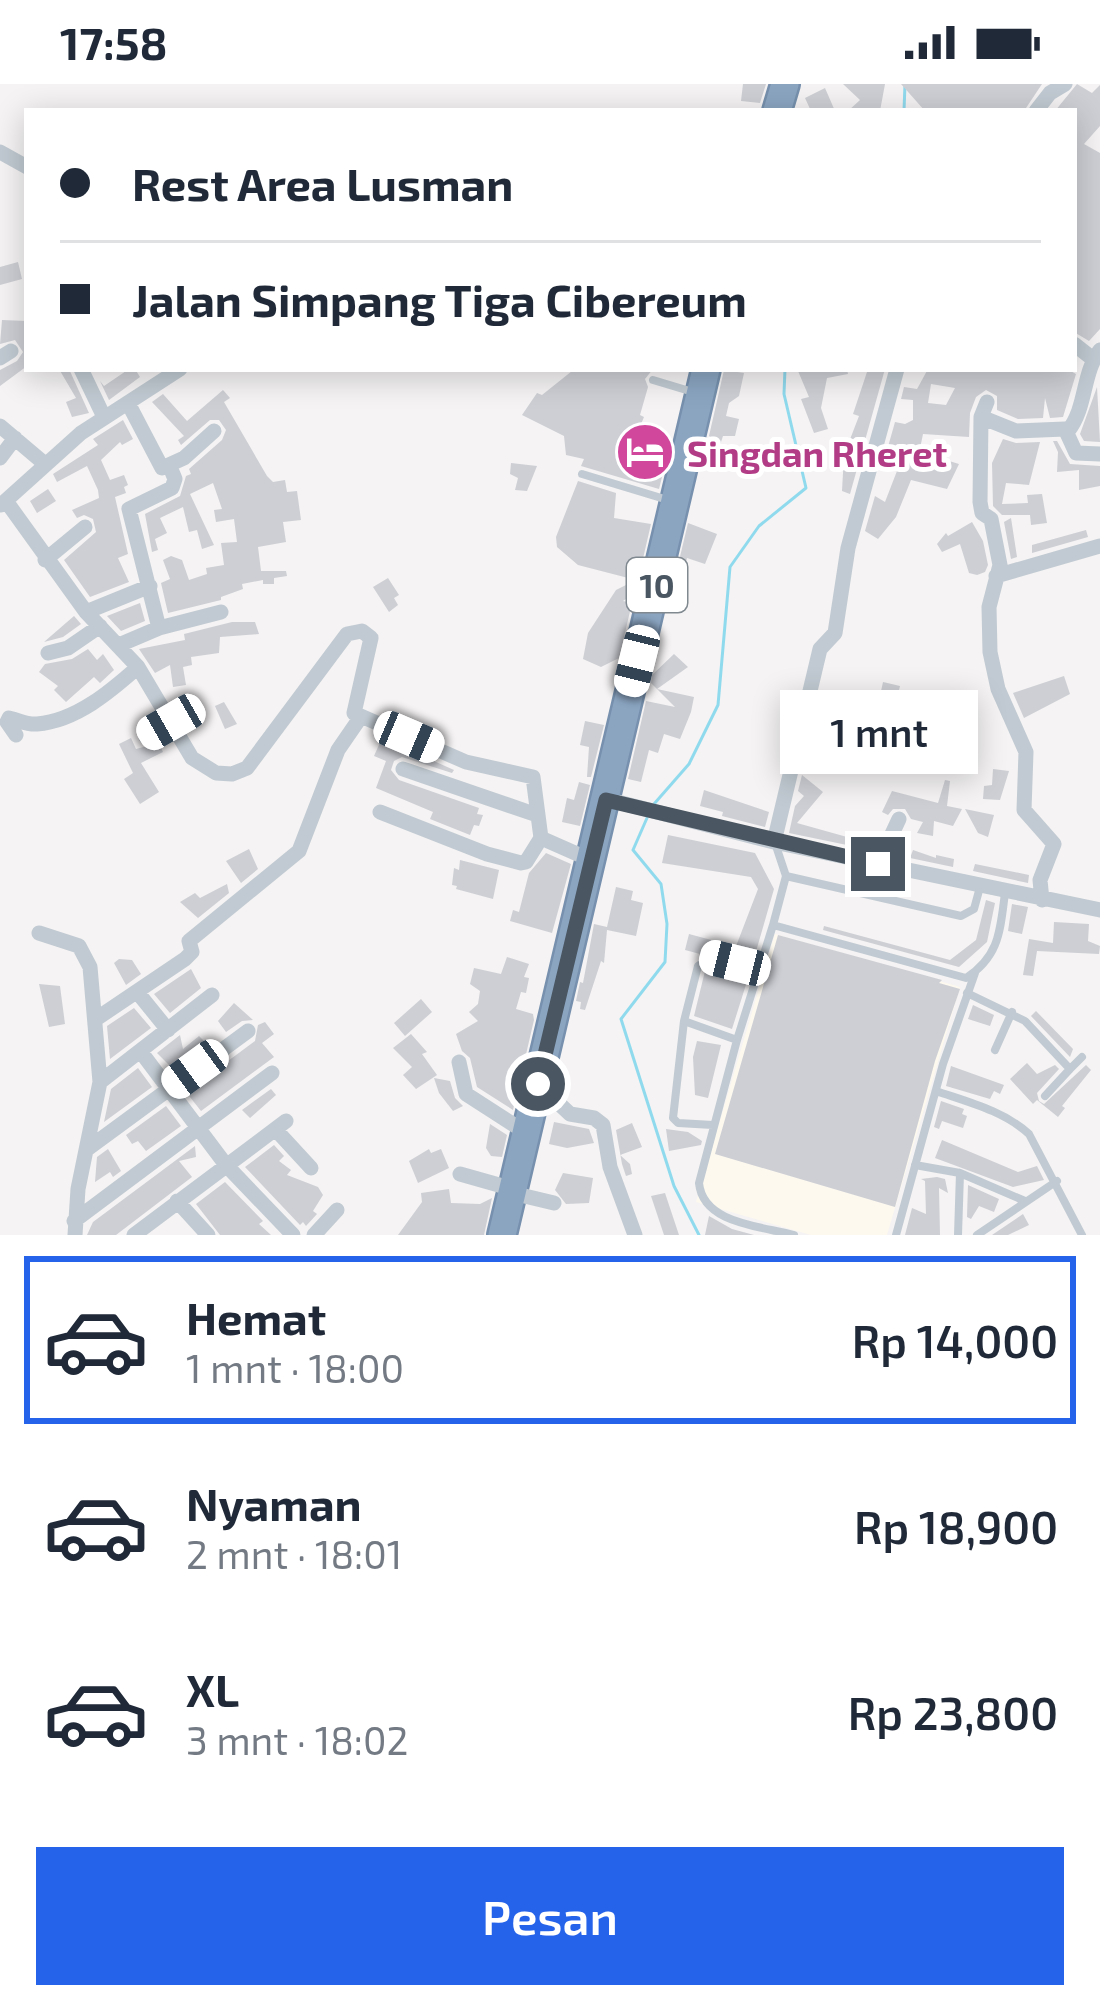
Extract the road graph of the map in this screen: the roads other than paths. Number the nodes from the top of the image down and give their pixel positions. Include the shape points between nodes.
1 (1065, 84) edge
2 (1038, 108) edge
3 (1097, 354) edge
4 (82, 372) edge
5 (175, 372) edge
6 (896, 372) edge
7 (653, 380) dead end
8 (703, 382) edge
9 (128, 403) junction
10 (104, 417) junction
11 (0, 426) edge
12 (214, 431) dead end
13 (1068, 431) junction
14 (15, 438) junction
15 (1100, 454) edge
16 (0, 458) edge
17 (46, 464) junction
18 (170, 466) junction
19 (582, 474) dead end
20 (675, 502) junction
21 (3, 504) edge
22 (85, 527) dead end
23 (1100, 546) edge
24 (45, 560) junction
25 (996, 576) junction
26 (150, 586) junction
27 (86, 612) junction
28 (220, 612) dead end
29 (100, 626) junction
30 (159, 628) junction
31 (119, 645) junction
32 (48, 653) dead end
33 (138, 667) junction
34 (360, 718) junction
35 (171, 722) junction
36 (16, 735) dead end
37 (146, 737) dead end
38 (403, 770) dead end
39 (619, 803) junction
40 (380, 812) dead end
41 (537, 815) junction
42 (899, 819) dead end
43 (541, 838) junction
44 (774, 842) junction
45 (591, 860) junction
46 (878, 864) junction
47 (786, 876) junction
48 (980, 887) junction
49 (1005, 893) junction
50 (1042, 900) junction
51 (1100, 910) edge
52 (773, 925) junction
53 (39, 933) dead end
54 (759, 969) junction
55 (976, 971) junction
56 (139, 993) junction
57 (967, 993) junction
58 (212, 995) dead end
59 (1012, 1012) junction
60 (96, 1018) junction
61 (684, 1021) junction
62 (168, 1030) junction
63 (248, 1031) dead end
64 (736, 1040) junction
65 (995, 1050) dead end
66 (141, 1052) junction
67 (1082, 1057) dead end
68 (459, 1062) dead end
69 (1070, 1070) junction
70 (272, 1073) dead end
71 (100, 1082) junction
72 (538, 1084) junction
73 (169, 1088) junction
74 (936, 1091) junction
75 (1046, 1096) dead end
76 (713, 1125) junction
77 (198, 1129) junction
78 (525, 1132) junction
79 (86, 1150) junction
80 (226, 1165) junction
81 (915, 1165) junction
82 (311, 1168) dead end
83 (960, 1173) junction
84 (460, 1174) dead end
85 (1058, 1181) junction
86 (513, 1191) junction
87 (177, 1201) junction
88 (1026, 1201) junction
89 (554, 1203) dead end
90 (337, 1210) dead end
91 (75, 1228) edge
92 (134, 1235) edge
93 (208, 1235) edge
94 (292, 1235) edge
95 (314, 1235) edge
96 (502, 1235) edge
97 (635, 1235) edge
98 (794, 1235) edge
99 (896, 1235) edge
100 (958, 1235) edge
101 (977, 1235) edge
102 (1082, 1235) edge

1 - 2 street
3 - 13 street
4 - 10 street
5 - 9 street
6 - 44 street via 848,548 835,633 821,646
7 - 8 lane
8 - 20 highway, 10
9 - 10 street
9 - 18 street via 161,468
10 - 17 street
11 - 14 street
12 - 18 street
13 - 15 street via 1076,453
13 - 25 street via 1016,431 984,410 980,502 991,519
14 - 16 street
14 - 17 street
17 - 21 street
18 - 26 street via 172,488 129,509
19 - 20 lane
20 - 39 highway, 10
21 - 24 street
22 - 24 street
23 - 25 street
24 - 27 street
25 - 50 street via 987,622 992,666 1026,752 1024,810 1054,844 1040,880
26 - 27 street
26 - 30 street
27 - 29 street
28 - 30 street
29 - 31 street
29 - 32 street
30 - 31 street
31 - 33 street
33 - 35 street
33 - 36 street via 84,708 38,724 9,718
34 - 35 street via 353,708 371,638 352,632 241,771 206,768
34 - 41 street via 466,762 533,777
34 - 56 street via 338,750 299,851
35 - 37 street
38 - 41 street
39 - 44 street
39 - 45 highway, 10
40 - 43 street via 521,863
41 - 43 street
42 - 46 street
43 - 45 street
44 - 46 street
44 - 47 lane
45 - 72 highway, 10
46 - 48 street
47 - 48 lane via 961,916 974,909
47 - 52 lane
48 - 49 street
49 - 50 street
49 - 55 lane via 998,947
50 - 51 street
52 - 54 lane
52 - 55 lane via 948,976
53 - 60 street via 86,956
54 - 61 lane via 704,961
54 - 64 lane
55 - 57 lane
56 - 60 street
56 - 62 street
57 - 59 lane
57 - 74 lane
58 - 62 street
59 - 65 lane
59 - 69 lane
60 - 71 street
61 - 64 lane
61 - 76 lane via 674,1118
62 - 66 street
63 - 73 street
64 - 76 lane
66 - 71 street
66 - 73 street
67 - 69 lane
68 - 78 street via 466,1094
69 - 75 lane
70 - 77 street
71 - 79 street
72 - 78 highway, 10
72 - 97 street via 570,1114 603,1124
73 - 77 street
73 - 79 street
74 - 81 lane
74 - 85 lane via 1019,1124
76 - 98 lane via 699,1183 706,1207
77 - 80 street
77 - 91 street
78 - 86 highway, 10
79 - 91 street
80 - 82 street via 281,1125
80 - 87 street
80 - 94 street
81 - 83 lane
81 - 99 lane
83 - 88 lane
83 - 100 lane
84 - 86 street
85 - 88 lane
85 - 102 lane
86 - 89 street
86 - 96 highway, 10
87 - 92 street
87 - 93 street
88 - 101 lane
90 - 95 street

